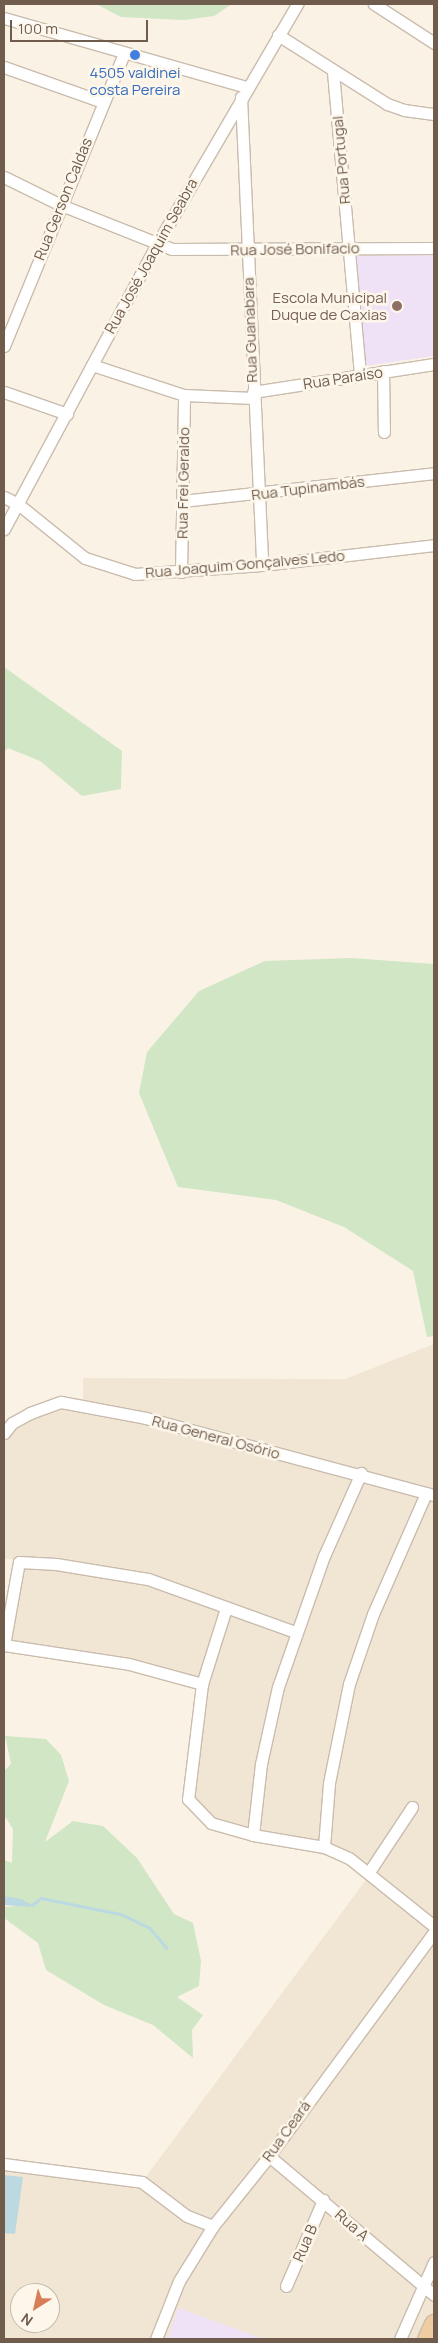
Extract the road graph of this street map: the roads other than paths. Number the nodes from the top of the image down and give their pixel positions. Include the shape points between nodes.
1 (297, 4) edge
2 (374, 4) edge
3 (4, 18) edge
4 (278, 34) junction
5 (434, 43) edge
6 (124, 53) junction
7 (4, 67) edge
8 (333, 72) junction
9 (243, 92) junction
10 (103, 102) junction
11 (434, 114) edge
12 (4, 177) edge
13 (61, 204) junction
14 (156, 244) junction
15 (349, 248) junction
16 (434, 248) edge
17 (247, 250) junction
18 (4, 346) edge
19 (434, 364) edge
20 (92, 365) junction
21 (383, 371) junction
22 (360, 375) junction
23 (4, 392) edge
24 (184, 394) junction
25 (253, 395) junction
26 (67, 414) junction
27 (384, 432) dead end
28 (434, 473) edge
29 (258, 494) junction
30 (4, 497) edge
31 (182, 501) junction
32 (18, 504) junction
33 (4, 529) edge
34 (434, 545) edge
35 (262, 565) junction
36 (181, 572) junction
37 (4, 1433) edge
38 (361, 1473) junction
39 (430, 1494) edge
40 (226, 1608) junction
41 (295, 1632) junction
42 (4, 1645) edge
43 (202, 1684) junction
44 (412, 1807) dead end
45 (253, 1835) junction
46 (324, 1847) junction
47 (370, 1872) junction
48 (434, 1926) edge
49 (434, 1932) edge
50 (269, 2156) junction
51 (4, 2164) edge
52 (323, 2200) junction
53 (213, 2226) junction
54 (434, 2262) edge
55 (286, 2286) dead end
56 (423, 2287) junction
57 (434, 2295) edge
58 (434, 2324) edge
59 (156, 2339) edge
60 (400, 2339) edge
61 (427, 2339) edge

1 - 4 street, Rua José Joaquim Seabra
2 - 5 street
3 - 6 street
4 - 8 street
4 - 9 street, Rua José Joaquim Seabra
6 - 9 street
6 - 10 street, Rua Gerson Caldas
7 - 10 street
8 - 11 street via 387,104
8 - 15 street, Rua Portugal
9 - 14 street, Rua José Joaquim Seabra
9 - 17 street, Rua Guanabara
10 - 13 street, Rua Gerson Caldas
12 - 13 street, Rua José Bonifacio
13 - 14 street, Rua José Bonifacio
13 - 18 street, Rua Gerson Caldas
14 - 17 street, Rua José Bonifacio via 192,251
14 - 20 street, Rua José Joaquim Seabra
15 - 16 street, Rua José Bonifacio
15 - 17 street, Rua José Bonifacio
15 - 22 street, Rua Portugal
17 - 25 street, Rua Guanabara
19 - 21 street, Rua Paraíso
20 - 24 street, Rua Paraíso
20 - 26 street, Rua José Joaquim Seabra
21 - 22 street, Rua Paraíso
21 - 27 street
22 - 25 street, Rua Paraíso
23 - 26 street
24 - 25 street, Rua Paraíso
24 - 31 street, Rua Frei Geraldo
25 - 29 street, Rua Guanabara
26 - 32 street, Rua José Joaquim Seabra
28 - 29 street, Rua Tupinambás
29 - 31 street, Rua Tupinambás
29 - 35 street, Rua Guanabara
30 - 32 street, Rua Joaquim Gonçalves Ledo
31 - 36 street, Rua Frei Geraldo
32 - 33 street, Rua José Joaquim Seabra
32 - 36 street, Rua Joaquim Gonçalves Ledo via 72,550 99,565 135,574
34 - 35 street, Rua Joaquim Gonçalves Ledo
35 - 36 street, Rua Joaquim Gonçalves Ledo
37 - 38 street, Rua General Osório via 12,1423 30,1412 61,1402 146,1418
38 - 39 street, Rua General Osório
38 - 41 street
39 - 46 street via 373,1614 349,1684 329,1783
40 - 41 street
40 - 42 street via 148,1579 56,1564 19,1562
40 - 43 street
41 - 45 street via 261,1764
42 - 43 street via 129,1664
43 - 45 street via 188,1799 211,1823
44 - 47 street
45 - 46 street
46 - 47 street
47 - 48 street
49 - 50 street, Rua Ceará
50 - 52 street, Rua A
50 - 53 street, Rua Ceará
51 - 53 street via 142,2182 187,2216
52 - 55 street, Rua B
52 - 56 street, Rua A
53 - 59 street, Rua Ceará via 179,2281
54 - 56 street
56 - 57 street, Rua A
56 - 60 street
58 - 61 highway

